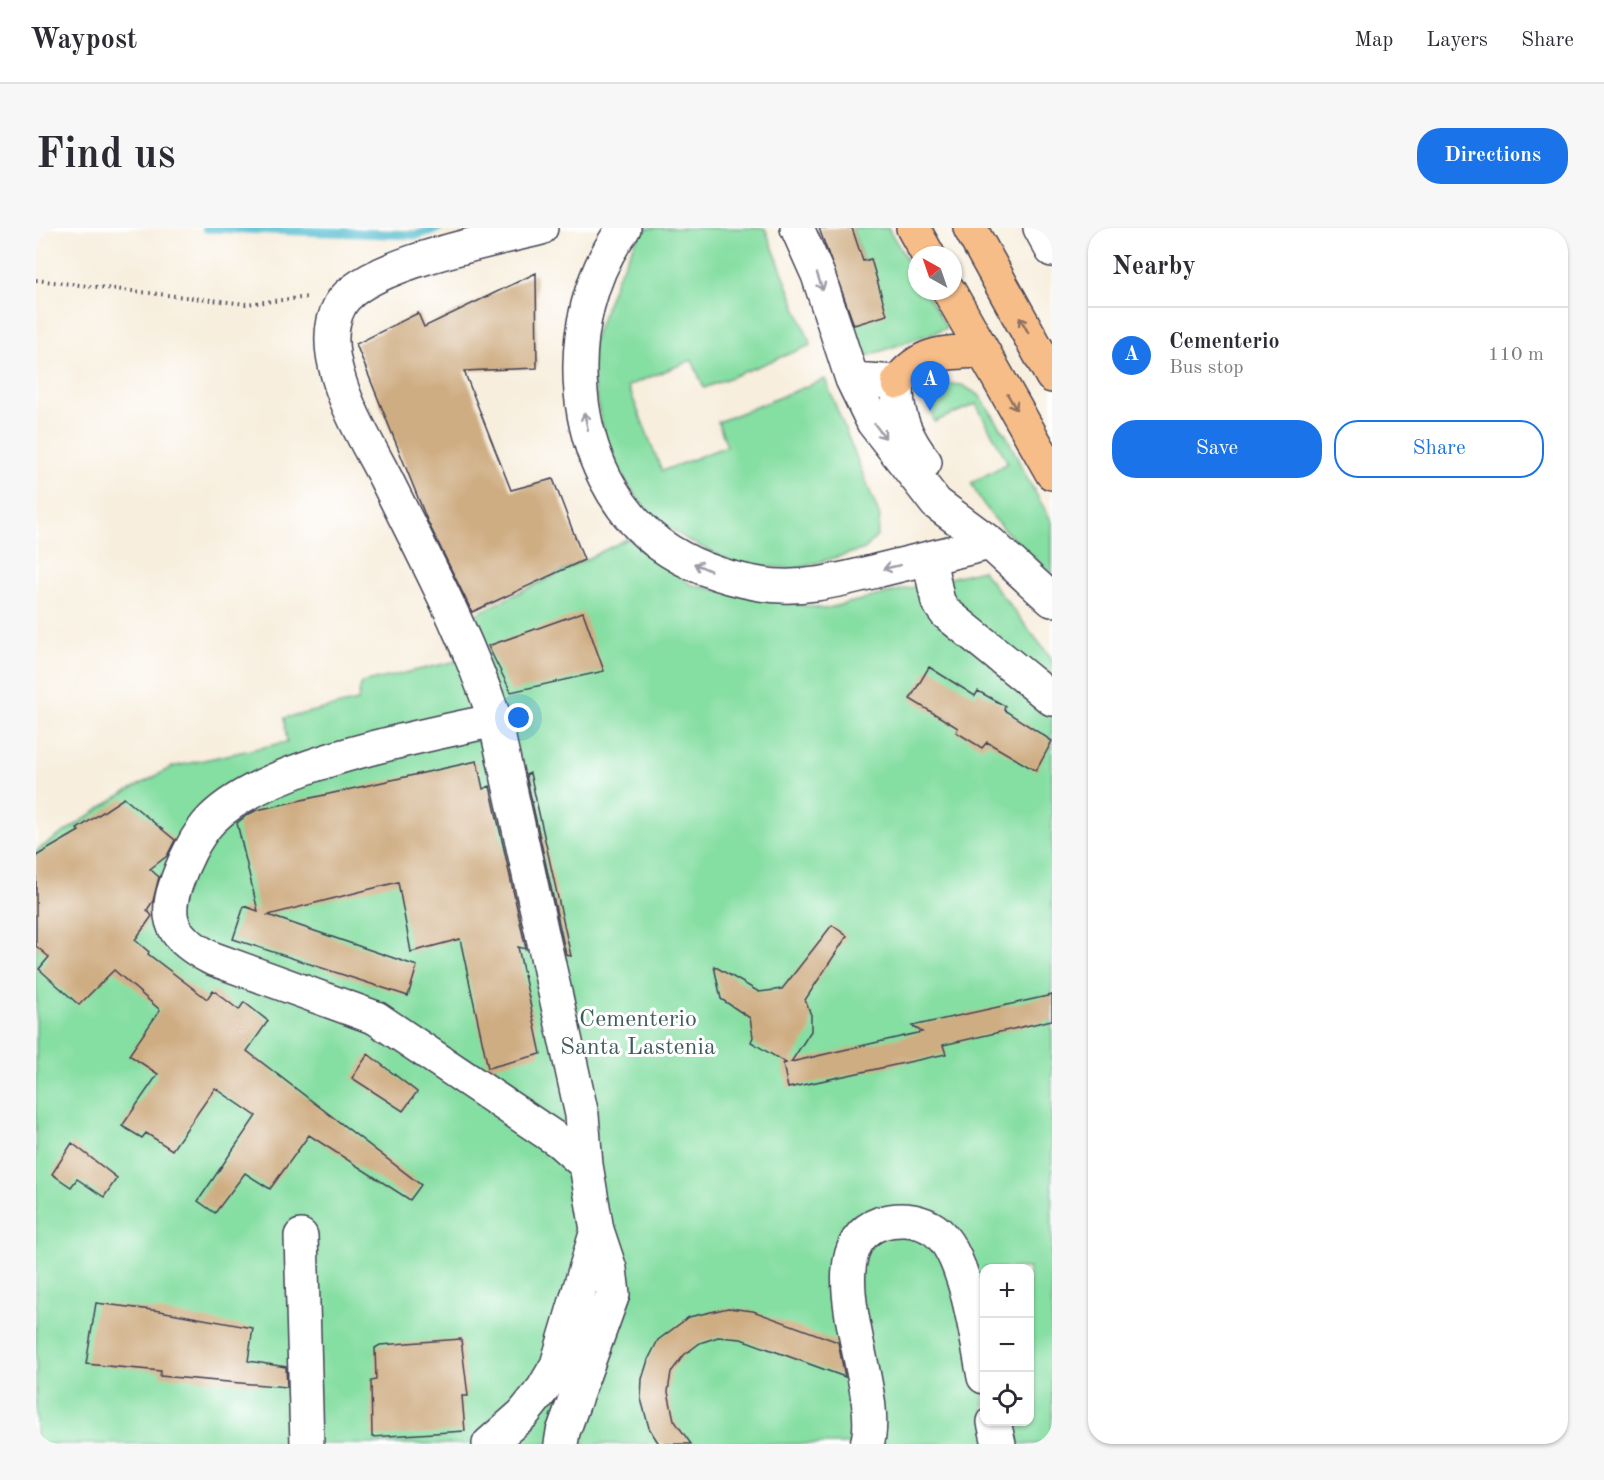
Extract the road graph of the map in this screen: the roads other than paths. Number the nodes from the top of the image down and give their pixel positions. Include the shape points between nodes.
1 (541, 228) edge
2 (624, 228) edge
3 (797, 228) edge
4 (913, 228) edge
5 (970, 228) edge
6 (1040, 228) edge
7 (923, 246) edge
8 (1052, 250) edge
9 (954, 300) edge
10 (982, 351) junction
11 (1052, 376) edge
12 (852, 380) junction
13 (898, 382) junction
14 (1052, 473) edge
15 (990, 543) junction
16 (929, 558) junction
17 (1052, 600) edge
18 (1052, 699) edge
19 (495, 720) junction
20 (586, 1165) junction
21 (597, 1230) junction
22 (301, 1236) dead end
23 (983, 1372) edge
24 (995, 1426) edge
25 (307, 1444) edge
26 (489, 1444) edge
27 (561, 1444) edge
28 (867, 1444) edge
29 (999, 1444) edge

1 - 19 street via 374,276 340,304 331,331 344,392 457,623
16 -> 2 street via 818,585 785,586 730,578 704,568 660,544 643,529 611,488 597,456 579,377 582,331 592,292
3 -> 12 street via 819,275
4 - 7 main road
11 -> 5 main road
6 - 8 street
9 - 10 main road
10 - 13 main road via 934,354 909,367
10 -> 14 main road
12 - 13 street
12 -> 15 street via 873,422 936,503
13 - 15 street via 895,401 899,417 918,452
15 - 16 street
15 - 17 street
16 - 18 street via 938,602 946,614
19 - 20 street via 582,1115
19 - 20 street via 375,747 297,772 234,800 211,820 197,841 170,900 171,918 178,935 211,958 376,1018 559,1141
20 - 21 street
21 - 26 street via 557,1365 523,1414
21 - 27 street via 610,1269 613,1294
22 - 25 street
23 - 28 street via 959,1263 949,1241 931,1227 911,1221 878,1224 851,1251 847,1273 871,1418
24 - 29 street

